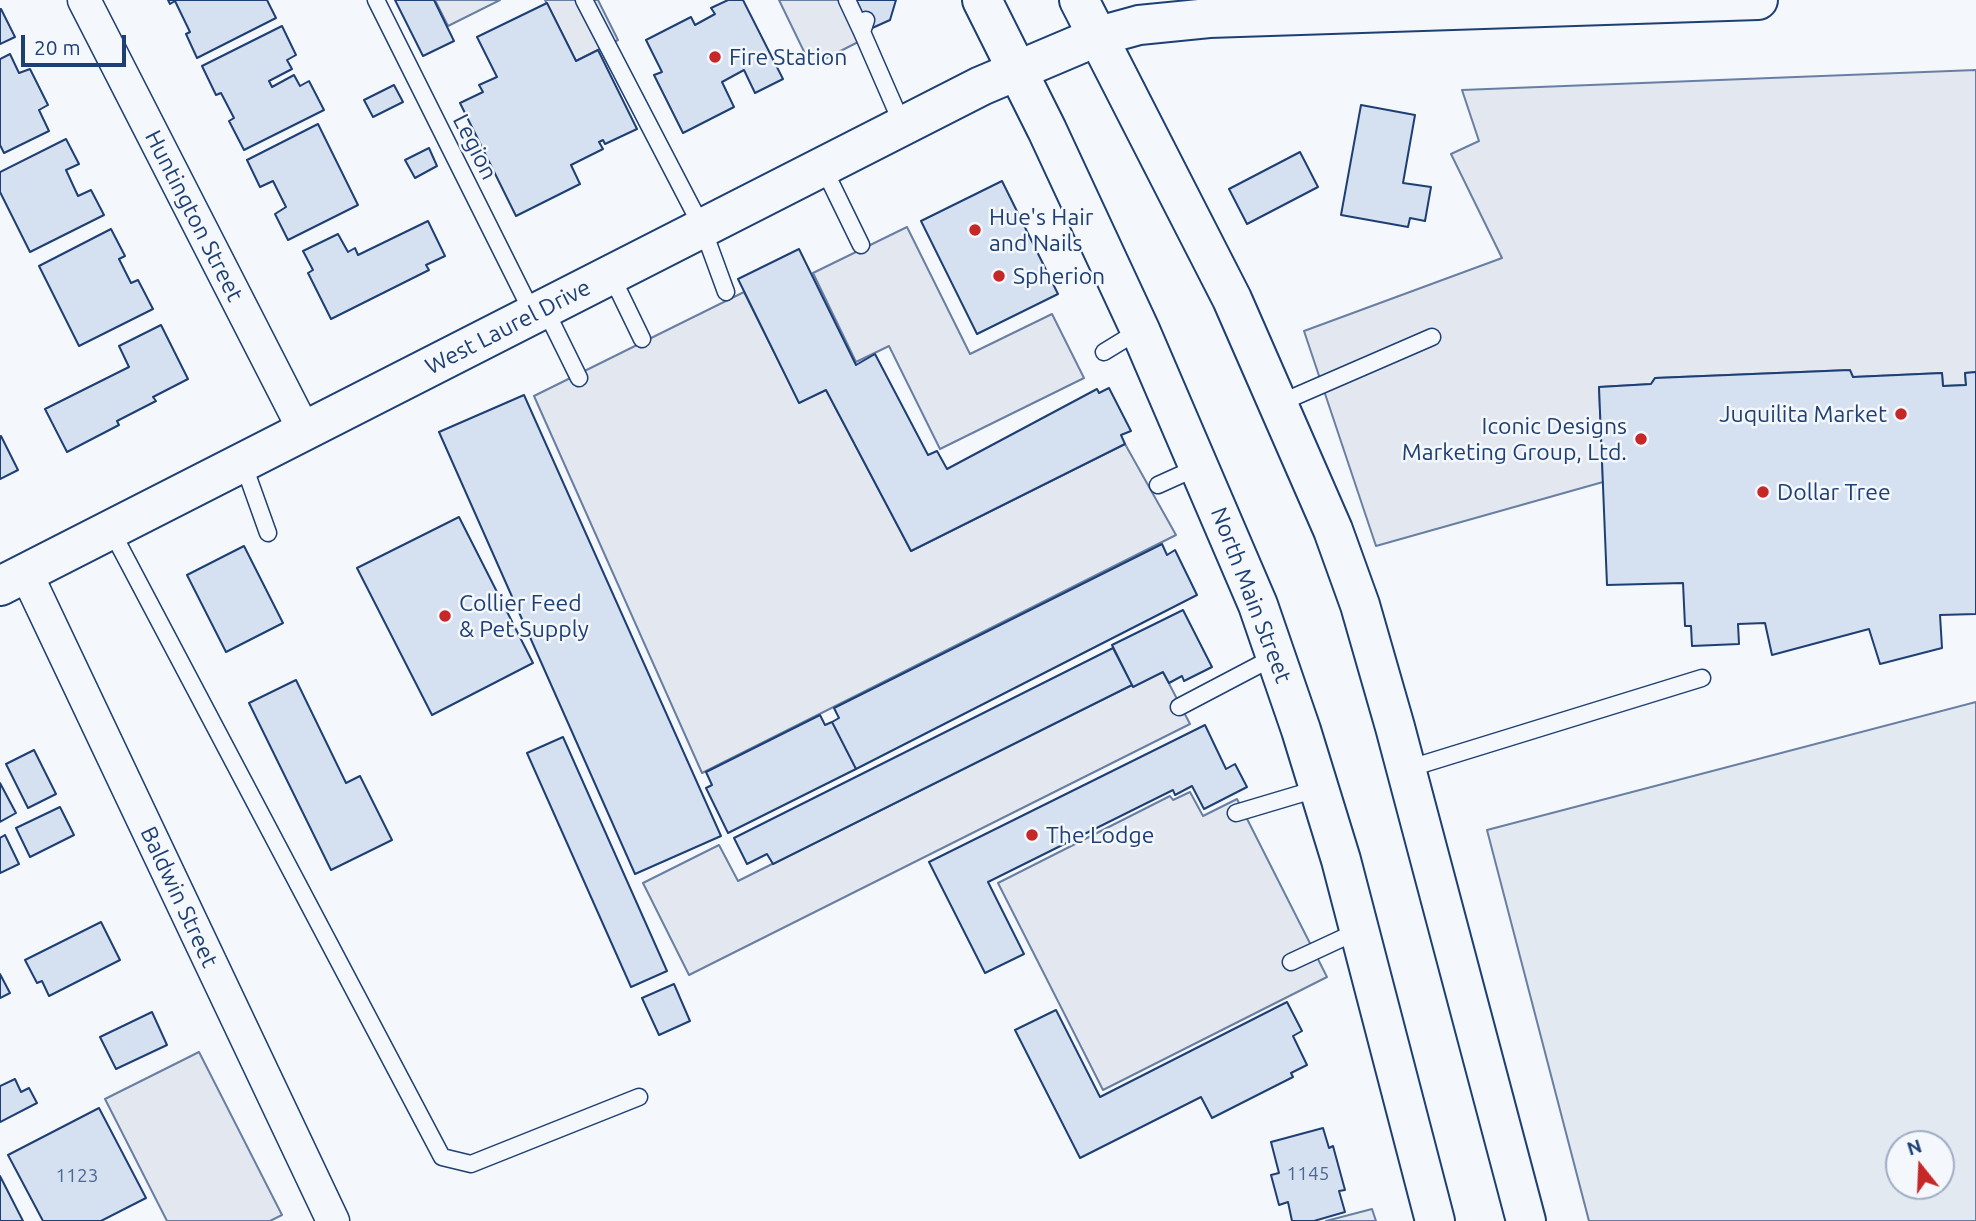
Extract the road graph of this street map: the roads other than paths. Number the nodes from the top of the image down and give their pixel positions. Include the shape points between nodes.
1 (83, 0) edge
2 (376, 0) edge
3 (584, 0) edge
4 (847, 0) edge
5 (982, 0) edge
6 (1079, 0) edge
7 (1758, 0) edge
8 (1547, 4) edge
9 (1319, 7) edge
10 (1099, 36) junction
11 (1017, 70) junction
12 (903, 126) junction
13 (823, 167) junction
14 (703, 229) junction
15 (861, 245) dead end
16 (611, 275) junction
17 (726, 292) dead end
18 (539, 311) junction
19 (1140, 330) junction
20 (1432, 337) dead end
21 (642, 339) dead end
22 (1104, 352) dead end
23 (579, 378) dead end
24 (1280, 402) junction
25 (305, 432) junction
26 (243, 463) junction
27 (1200, 466) junction
28 (1158, 485) dead end
29 (111, 530) junction
30 (268, 533) dead end
31 (13, 579) edge
32 (1276, 656) junction
33 (1702, 678) dead end
34 (1179, 707) dead end
35 (1407, 769) junction
36 (1320, 788) junction
37 (1236, 813) dead end
38 (1360, 930) junction
39 (1291, 962) dead end
40 (639, 1097) dead end
41 (333, 1221) edge
42 (1435, 1221) edge
43 (1526, 1221) edge

1 - 25 street, Huntington Street
2 - 18 lane, Legion
3 - 14 lane
4 - 12 lane via 864,26
5 - 11 main road, North Main Street
6 - 10 main road
7 - 8 main road, West Laurel Drive
8 - 9 main road, West Laurel Drive
9 - 10 main road, West Laurel Drive via 1169,21
10 - 11 main road, West Laurel Drive
10 - 24 main road
11 - 12 main road, West Laurel Drive
11 - 19 main road, North Main Street
12 - 13 main road, West Laurel Drive
13 - 14 main road, West Laurel Drive
13 - 15 lane
14 - 16 main road, West Laurel Drive
14 - 17 lane
16 - 18 main road, West Laurel Drive
16 - 21 lane
18 - 23 lane, Legion
18 - 25 main road, West Laurel Drive
19 - 22 lane
19 - 27 main road, North Main Street
20 - 24 lane
24 - 35 main road via 1360,605
25 - 26 main road, West Laurel Drive
26 - 29 main road, West Laurel Drive
26 - 30 lane
27 - 28 lane
27 - 32 main road, North Main Street
29 - 31 main road, West Laurel Drive
29 - 40 lane via 442,1157 471,1164
31 - 41 street, Baldwin Street
32 - 34 lane
32 - 36 main road, North Main Street
33 - 35 lane
35 - 43 main road
36 - 37 lane
36 - 38 main road, North Main Street
38 - 39 lane
38 - 42 main road, North Main Street

